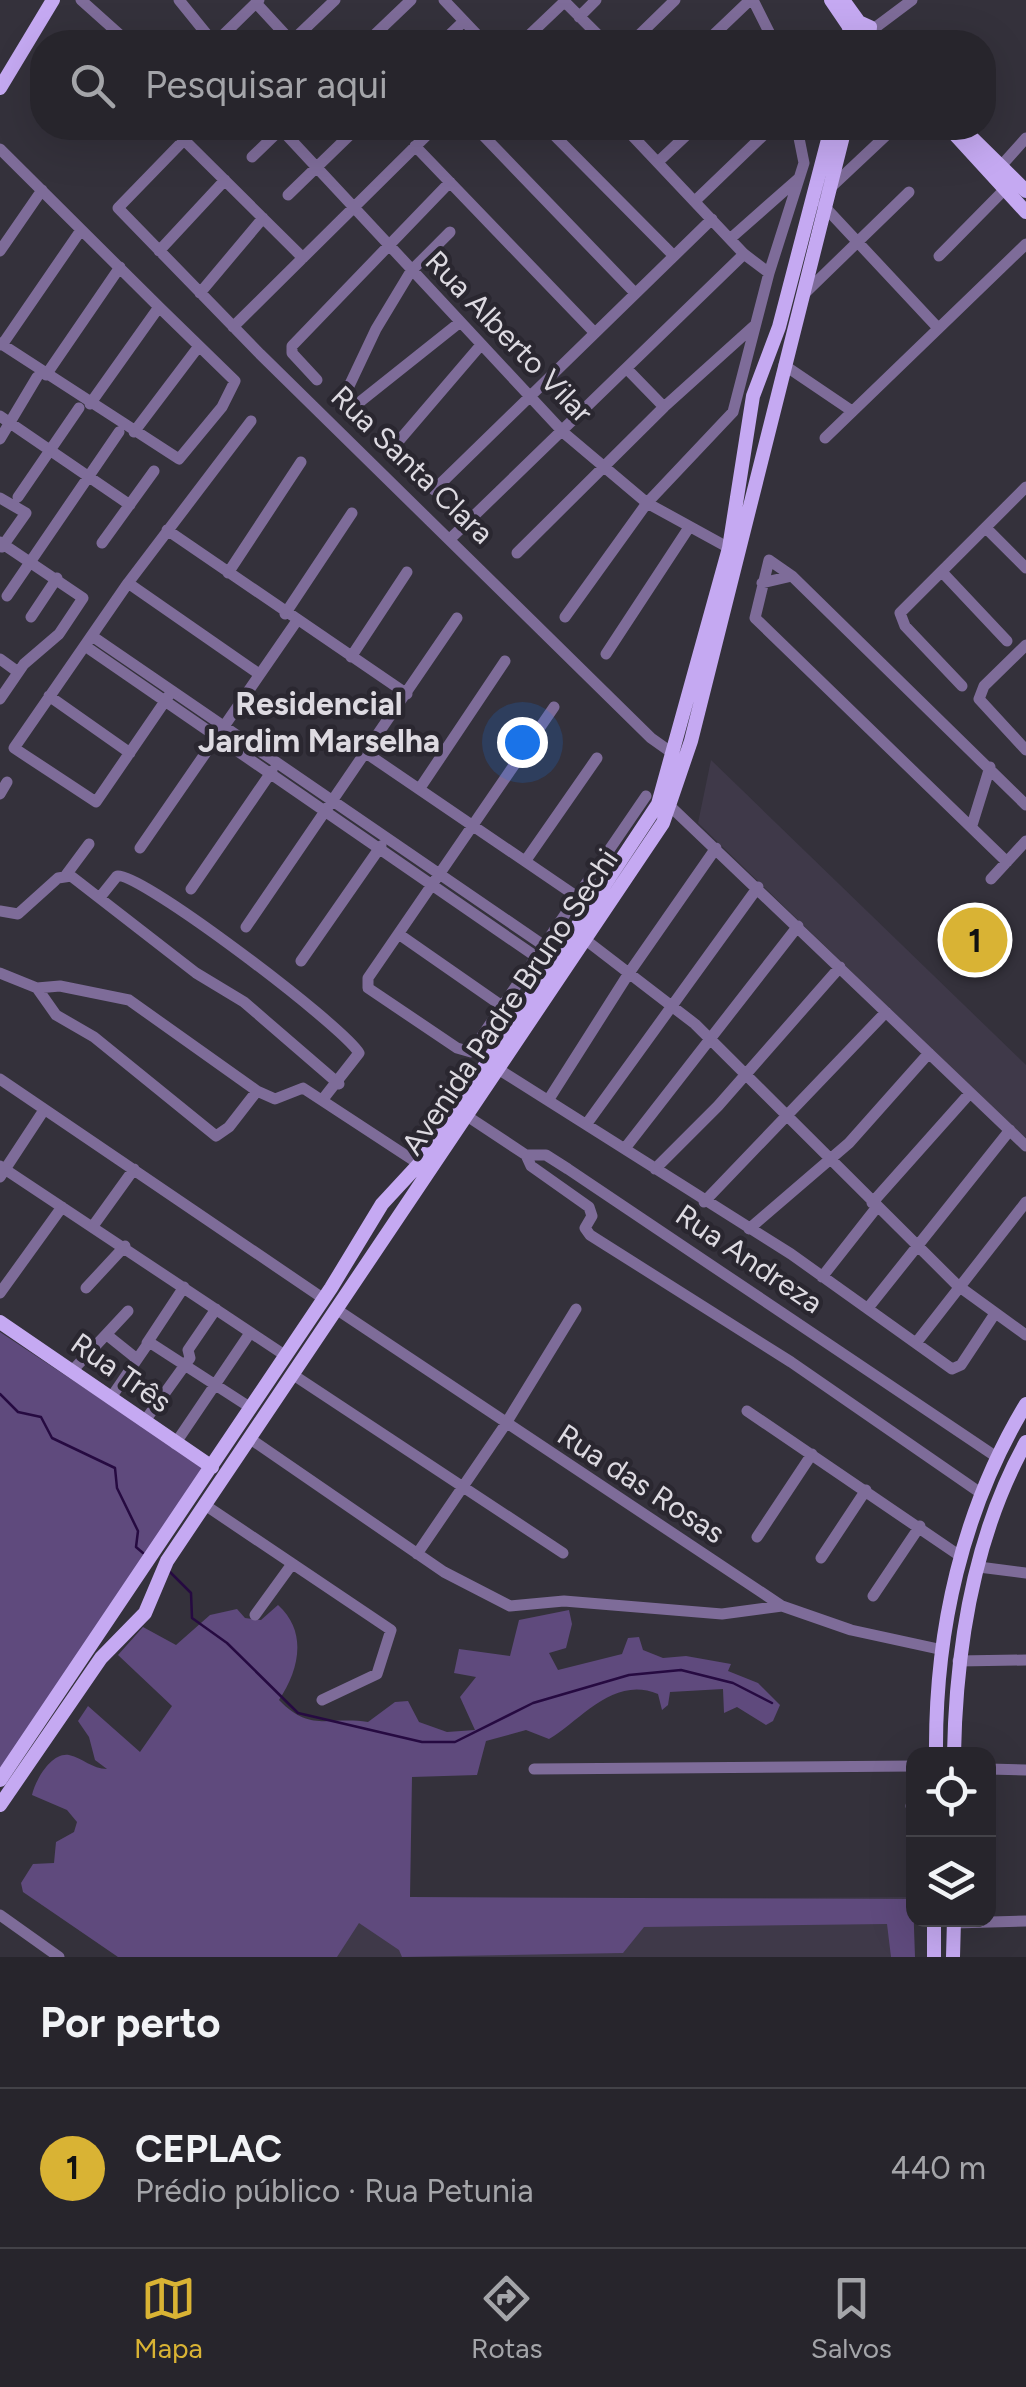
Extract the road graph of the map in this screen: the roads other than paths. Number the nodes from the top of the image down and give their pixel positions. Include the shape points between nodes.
1 (53, 0) edge
2 (82, 0) edge
3 (179, 0) edge
4 (335, 0) edge
5 (411, 0) edge
6 (444, 0) edge
7 (596, 0) edge
8 (676, 0) edge
9 (751, 0) edge
10 (831, 0) edge
11 (843, 0) edge
12 (912, 0) edge
13 (564, 1) edge
14 (257, 2) edge
15 (579, 17) junction
16 (464, 21) junction
17 (33, 30) edge
18 (115, 30) edge
19 (205, 30) edge
20 (228, 30) edge
21 (281, 30) edge
22 (304, 30) edge
23 (380, 30) edge
24 (455, 30) edge
25 (473, 30) edge
26 (536, 30) edge
27 (593, 30) edge
28 (645, 30) edge
29 (719, 30) edge
30 (767, 30) edge
31 (857, 30) edge
32 (859, 30) edge
33 (870, 30) edge
34 (30, 34) edge
35 (2, 76) edge
36 (1026, 138) edge
37 (184, 140) joint
38 (269, 140) edge
39 (291, 140) edge
40 (346, 140) edge
41 (421, 140) edge
42 (488, 140) edge
43 (559, 140) edge
44 (637, 140) edge
45 (681, 140) edge
46 (758, 140) edge
47 (799, 140) edge
48 (829, 140) edge
49 (840, 140) edge
50 (880, 140) edge
51 (960, 140) edge
52 (974, 140) edge
53 (415, 146) junction
54 (0, 149) edge
55 (252, 157) dead end
56 (659, 161) junction
57 (1001, 166) junction
58 (316, 169) junction
59 (801, 176) junction
60 (225, 180) junction
61 (450, 182) junction
62 (1005, 189) junction
63 (42, 190) junction
64 (1026, 191) edge
65 (822, 192) junction
66 (909, 192) dead end
67 (288, 195) dead end
68 (695, 200) junction
69 (353, 207) junction
70 (1026, 212) edge
71 (263, 218) junction
72 (712, 219) junction
73 (81, 230) junction
74 (450, 232) dead end
75 (731, 238) junction
76 (858, 242) junction
77 (1026, 244) edge
78 (389, 247) junction
79 (159, 250) junction
80 (0, 252) edge
81 (744, 254) junction
82 (674, 256) junction
83 (939, 256) dead end
84 (303, 258) junction
85 (120, 267) junction
86 (412, 272) junction
87 (769, 273) junction
88 (634, 292) junction
89 (200, 293) junction
90 (803, 295) junction
91 (159, 306) junction
92 (459, 324) junction
93 (756, 325) junction
94 (233, 327) junction
95 (938, 328) junction
96 (593, 331) junction
97 (1, 344) edge
98 (199, 346) junction
99 (480, 346) junction
100 (784, 364) junction
101 (628, 370) junction
102 (42, 376) junction
103 (317, 380) dead end
104 (747, 393) junction
105 (528, 397) junction
106 (362, 400) dead end
107 (776, 401) junction
108 (341, 403) dead end
109 (84, 406) junction
110 (664, 408) junction
111 (852, 411) junction
112 (5, 419) edge
113 (251, 421) dead end
114 (119, 432) dead end
115 (134, 432) junction
116 (564, 433) junction
117 (824, 438) dead end
118 (0, 439) edge
119 (49, 448) junction
120 (391, 450) dead end
121 (302, 462) dead end
122 (602, 468) junction
123 (154, 471) dead end
124 (90, 474) junction
125 (1026, 487) edge
126 (434, 490) dead end
127 (18, 497) dead end
128 (0, 498) edge
129 (647, 503) junction
130 (130, 505) junction
131 (352, 513) dead end
132 (688, 529) junction
133 (987, 529) junction
134 (167, 530) junction
135 (451, 538) junction
136 (102, 544) dead end
137 (1, 545) edge
138 (729, 548) junction
139 (517, 553) dead end
140 (32, 561) junction
141 (1026, 568) edge
142 (407, 572) dead end
143 (942, 572) junction
144 (228, 573) junction
145 (792, 576) junction
146 (58, 578) junction
147 (128, 583) junction
148 (762, 583) junction
149 (8, 596) dead end
150 (565, 616) dead end
151 (31, 617) dead end
152 (291, 618) junction
153 (456, 618) dead end
154 (1007, 640) dead end
155 (88, 641) junction
156 (1024, 652) edge
157 (606, 654) dead end
158 (351, 657) junction
159 (0, 660) edge
160 (505, 660) dead end
161 (18, 672) junction
162 (258, 674) junction
163 (962, 686) dead end
164 (407, 694) junction
165 (49, 696) junction
166 (168, 697) junction
167 (0, 698) edge
168 (554, 707) dead end
169 (220, 733) junction
170 (1026, 750) edge
171 (366, 753) junction
172 (130, 754) junction
173 (676, 755) junction
174 (598, 758) dead end
175 (990, 768) junction
176 (274, 769) junction
177 (420, 788) junction
178 (646, 796) dead end
179 (1026, 805) edge
180 (671, 806) junction
181 (328, 807) junction
182 (474, 825) junction
183 (972, 826) junction
184 (89, 844) dead end
185 (382, 844) junction
186 (1025, 844) edge
187 (140, 848) dead end
188 (716, 848) junction
189 (526, 860) junction
190 (1007, 862) junction
191 (66, 875) junction
192 (435, 880) junction
193 (992, 880) dead end
194 (758, 887) junction
195 (191, 888) dead end
196 (101, 896) junction
197 (576, 896) junction
198 (0, 912) edge
199 (798, 926) junction
200 (246, 927) dead end
201 (400, 935) junction
202 (587, 941) junction
203 (540, 951) junction
204 (301, 961) dead end
205 (556, 962) junction
206 (840, 967) junction
207 (0, 973) edge
208 (629, 973) junction
209 (37, 988) junction
210 (672, 1005) junction
211 (502, 1006) junction
212 (886, 1012) junction
213 (713, 1041) junction
214 (929, 1053) junction
215 (498, 1070) junction
216 (748, 1072) junction
217 (0, 1079) edge
218 (338, 1084) junction
219 (256, 1091) junction
220 (970, 1092) junction
221 (323, 1099) junction
222 (549, 1099) junction
223 (44, 1110) junction
224 (787, 1111) junction
225 (467, 1116) junction
226 (588, 1122) junction
227 (1010, 1130) junction
228 (1026, 1146) edge
229 (626, 1147) junction
230 (526, 1156) junction
231 (831, 1158) junction
232 (419, 1164) junction
233 (134, 1169) junction
234 (655, 1169) junction
235 (2, 1171) edge
236 (387, 1198) junction
237 (704, 1202) junction
238 (1026, 1202) edge
239 (875, 1205) junction
240 (62, 1207) junction
241 (402, 1212) junction
242 (376, 1214) junction
243 (93, 1226) junction
244 (388, 1228) junction
245 (749, 1229) junction
246 (125, 1246) junction
247 (918, 1246) junction
248 (822, 1277) junction
249 (957, 1285) junction
250 (184, 1287) junction
251 (86, 1288) dead end
252 (0, 1292) edge
253 (330, 1304) junction
254 (868, 1308) junction
255 (216, 1309) junction
256 (576, 1309) dead end
257 (128, 1311) dead end
258 (994, 1315) junction
259 (0, 1322) edge
260 (250, 1333) junction
261 (107, 1335) junction
262 (1026, 1336) edge
263 (147, 1343) junction
264 (916, 1343) junction
265 (286, 1356) junction
266 (137, 1359) junction
267 (184, 1364) junction
268 (72, 1372) junction
269 (292, 1374) junction
270 (214, 1384) junction
271 (110, 1399) junction
272 (1026, 1404) edge
273 (251, 1408) junction
274 (747, 1410) dead end
275 (144, 1422) junction
276 (505, 1425) junction
277 (249, 1438) junction
278 (175, 1444) junction
279 (1026, 1444) edge
280 (812, 1454) junction
281 (998, 1458) junction
282 (212, 1467) junction
283 (464, 1484) junction
284 (866, 1490) junction
285 (982, 1494) junction
286 (204, 1504) junction
287 (920, 1526) junction
288 (757, 1537) dead end
289 (563, 1553) dead end
290 (417, 1554) junction
291 (960, 1556) junction
292 (821, 1558) dead end
293 (292, 1564) junction
294 (978, 1567) junction
295 (1026, 1574) edge
296 (129, 1591) junction
297 (873, 1596) dead end
298 (149, 1606) junction
299 (782, 1606) junction
300 (114, 1612) junction
301 (255, 1615) dead end
302 (132, 1628) junction
303 (943, 1650) junction
304 (1026, 1660) edge
305 (958, 1662) junction
306 (322, 1700) dead end
307 (936, 1747) edge
308 (954, 1747) edge
309 (906, 1766) edge
310 (534, 1769) dead end
311 (996, 1769) edge
312 (1026, 1770) edge
313 (0, 1780) edge
314 (0, 1805) edge
315 (0, 1915) edge
316 (996, 1921) edge
317 (1026, 1921) edge
318 (934, 1927) edge
319 (954, 1927) edge
320 (60, 1957) edge
321 (934, 1957) edge
322 (953, 1957) edge

1 - 17 main road
2 - 18 street
3 - 19 street
4 - 22 street
5 - 23 street
6 - 16 street
7 - 15 street
8 - 28 street
9 - 29 street
9 - 30 street
10 - 31 main road
11 - 32 main road
12 - 33 street
13 - 15 street
13 - 26 street
14 - 20 street
14 - 21 street
15 - 27 street
16 - 24 street
16 - 25 street
34 - 35 main road
36 - 57 street
37 - 60 street
37 - 79 street, Rua Santa Clara via 118,208
38 - 55 street
39 - 58 street, Rua Alberto Vilar
40 - 58 street
41 - 53 street
42 - 88 street
43 - 82 street
44 - 56 street
45 - 56 street
46 - 68 street
47 - 59 street
48 - 65 main road, Avenida Padre Bruno Sechi
49 - 65 main road, Avenida Padre Bruno Sechi
50 - 65 street
51 - 62 main road
52 - 57 main road
53 - 61 street
53 - 69 street
54 - 63 street
56 - 68 street
57 - 64 main road
58 - 67 street
58 - 69 street, Rua Alberto Vilar
59 - 65 street
59 - 75 street
59 - 87 street
60 - 71 street
60 - 79 street
61 - 78 street
61 - 96 street
62 - 70 main road
62 - 83 street
63 - 73 street
63 - 80 street
65 - 76 street
65 - 90 main road, Avenida Padre Bruno Sechi
65 - 104 main road, Avenida Padre Bruno Sechi via 779,327
66 - 76 street
68 - 72 street
69 - 78 street, Rua Alberto Vilar
69 - 84 street
71 - 84 street
71 - 89 street
72 - 75 street
72 - 82 street
73 - 85 street
73 - 97 street
74 - 86 street
75 - 81 street
76 - 90 street
76 - 95 street
77 - 95 street
78 - 86 street, Rua Alberto Vilar
78 - 103 street via 290,349
79 - 89 street, Rua Santa Clara
81 - 87 street
81 - 101 street
82 - 88 street
84 - 94 street
85 - 91 street
85 - 102 street
86 - 92 street, Rua Alberto Vilar
86 - 108 street
87 - 93 street
88 - 96 street
89 - 94 street, Rua Santa Clara
90 - 100 main road, Avenida Padre Bruno Sechi
91 - 98 street
91 - 109 street
92 - 99 street, Rua Alberto Vilar
92 - 106 street
93 - 104 street
93 - 110 street
94 - 135 street, Rua Santa Clara
95 - 111 street
96 - 105 street
97 - 102 street
98 - 115 street
98 - 115 street via 235,382 188,453 178,460
99 - 105 street, Rua Alberto Vilar
99 - 120 street
100 - 107 main road, Avenida Padre Bruno Sechi
100 - 111 street
101 - 110 street
101 - 116 street
102 - 109 street
102 - 112 street
104 - 107 main road
104 - 129 street
104 - 138 main road, Avenida Padre Bruno Sechi
105 - 116 street, Rua Alberto Vilar
105 - 126 street
107 - 180 main road, Avenida Padre Bruno Sechi
109 - 115 street
109 - 119 street
110 - 122 street
111 - 117 street
112 - 118 street
112 - 119 street
113 - 134 street
114 - 124 street
116 - 122 street, Rua Alberto Vilar
116 - 135 street
119 - 124 street
119 - 127 street
121 - 144 street
122 - 129 street, Rua Alberto Vilar
122 - 139 street
123 - 130 street
124 - 130 street
124 - 140 street
125 - 133 street
128 - 137 street via 26,513
129 - 132 street, Rua Alberto Vilar
129 - 150 street
130 - 136 street
131 - 152 street
132 - 138 street, Rua Alberto Vilar
132 - 157 street
133 - 141 street
133 - 143 street
134 - 144 street
134 - 147 street
135 - 173 street, Rua Santa Clara
137 - 140 street
138 - 173 main road, Avenida Padre Bruno Sechi
140 - 146 street
140 - 149 street
142 - 158 street
143 - 154 street
143 - 163 street via 899,617
144 - 152 street
145 - 148 street
145 - 148 street via 768,562
145 - 175 street
146 - 151 street
146 - 161 street via 82,600 59,634
147 - 155 street
147 - 162 street
148 - 183 street via 755,618
152 - 158 street
152 - 162 street
153 - 164 street
155 - 165 street
155 - 166 street
156 - 170 street via 978,698
158 - 164 street
159 - 161 street
160 - 177 street
161 - 167 street
162 - 169 street
164 - 171 street
165 - 172 street
165 - 172 street via 14,748 85,799 96,802
166 - 169 street
166 - 172 street
168 - 182 street
169 - 176 street
169 - 187 street
171 - 177 street
171 - 181 street
173 - 205 main road, Avenida Padre Bruno Sechi via 656,808
174 - 189 street
175 - 179 street
175 - 183 street
176 - 181 street
176 - 195 street
177 - 182 street
178 - 197 street
180 - 188 street
180 - 202 main road, Avenida Padre Bruno Sechi
181 - 185 street
181 - 200 street
182 - 189 street
182 - 192 street
183 - 190 street
184 - 191 street
185 - 192 street
185 - 204 street
186 - 190 street
188 - 194 street
188 - 208 street
189 - 197 street
190 - 193 street
191 - 196 street
191 - 198 street via 18,914
192 - 201 street
192 - 203 street
194 - 199 street
194 - 210 street
196 - 218 street via 244,1002
196 - 218 street via 124,874 311,1006 358,1056
197 - 203 street
199 - 206 street
199 - 213 street
201 - 211 street
201 - 211 street via 368,978 368,988 468,1054
202 - 208 street
202 - 215 main road, Avenida Padre Bruno Sechi
203 - 205 street
203 - 211 street
205 - 232 main road, Avenida Padre Bruno Sechi
206 - 212 street
206 - 216 street
207 - 209 street
208 - 210 street
208 - 222 street
209 - 219 street via 129,1000
209 - 219 street via 56,1016 94,1036 216,1136
210 - 213 street
210 - 226 street
212 - 214 street
212 - 224 street
213 - 216 street
213 - 229 street
214 - 220 street
214 - 231 street
215 - 222 street
215 - 225 main road, Avenida Padre Bruno Sechi
216 - 224 street
216 - 234 street
217 - 223 street, Rua das Rosas
218 - 221 street
219 - 221 street via 275,1099 304,1088
220 - 227 street
220 - 239 street
221 - 232 street
222 - 226 street
223 - 233 street, Rua das Rosas
223 - 235 street
224 - 231 street
224 - 237 street
225 - 230 street, Rua Andreza
225 - 241 main road, Avenida Padre Bruno Sechi
226 - 229 street
227 - 228 street
227 - 247 street
229 - 234 street
230 - 281 street, Rua Andreza via 546,1156 568,1168
230 - 285 street via 589,1206 590,1234
231 - 239 street
231 - 245 street
232 - 236 main road, Avenida Padre Bruno Sechi
233 - 243 street
233 - 253 street, Rua das Rosas
234 - 237 street
235 - 240 street
236 - 241 main road via 392,1210
236 - 242 main road, Avenida Padre Bruno Sechi
237 - 245 street
238 - 249 street
239 - 247 street
239 - 248 street
240 - 243 street
240 - 252 street
241 - 244 main road, Avenida Padre Bruno Sechi
242 - 244 main road via 386,1216
242 - 253 main road, Avenida Padre Bruno Sechi
243 - 246 street
244 - 253 main road, Avenida Padre Bruno Sechi
245 - 248 street
246 - 250 street
246 - 251 street
247 - 249 street
247 - 254 street
248 - 254 street
249 - 258 street
249 - 264 street
250 - 255 street
250 - 263 street
253 - 265 main road, Avenida Padre Bruno Sechi
253 - 269 main road, Avenida Padre Bruno Sechi
253 - 276 street, Rua das Rosas
254 - 264 street
255 - 260 street
255 - 267 street
256 - 276 street
257 - 261 street
258 - 262 street
258 - 264 street via 952,1369
259 - 268 main road, Rua Três
260 - 265 street
260 - 270 street
261 - 266 street
261 - 268 street
263 - 266 street
263 - 267 street
265 - 273 main road, Avenida Padre Bruno Sechi
266 - 271 street
267 - 270 street
267 - 275 street
268 - 271 main road, Rua Três
269 - 277 main road, Avenida Padre Bruno Sechi
269 - 283 street
270 - 273 street
270 - 278 street
271 - 275 main road, Rua Três
272 - 281 main road
273 - 282 main road, Avenida Padre Bruno Sechi
274 - 280 street
275 - 278 main road, Rua Três
276 - 283 street
276 - 299 street, Rua das Rosas
277 - 286 main road, Avenida Padre Bruno Sechi
277 - 290 street
278 - 282 main road, Rua Três
279 - 294 main road via 991,1519
280 - 284 street
280 - 288 street
281 - 285 main road
282 - 296 main road, Avenida Padre Bruno Sechi
283 - 289 street
283 - 290 street
284 - 287 street
284 - 292 street
285 - 291 main road
286 - 293 street
286 - 298 main road, Avenida Padre Bruno Sechi via 161,1571
287 - 291 street
287 - 297 street
290 - 299 street via 496,1602 520,1608 564,1601 722,1614
291 - 303 main road
293 - 301 street
293 - 306 street via 392,1632 377,1674
294 - 295 street
294 - 305 main road
296 - 298 main road via 132,1605
296 - 300 main road, Avenida Padre Bruno Sechi
298 - 302 main road, Avenida Padre Bruno Sechi
299 - 303 street, Rua das Rosas
300 - 302 main road via 131,1616
300 - 313 main road, Avenida Padre Bruno Sechi
302 - 314 main road, Avenida Padre Bruno Sechi via 100,1658
303 - 307 main road
304 - 305 street
305 - 308 main road
309 - 310 street
311 - 312 street
315 - 320 street
316 - 317 street
318 - 321 main road
319 - 322 main road

